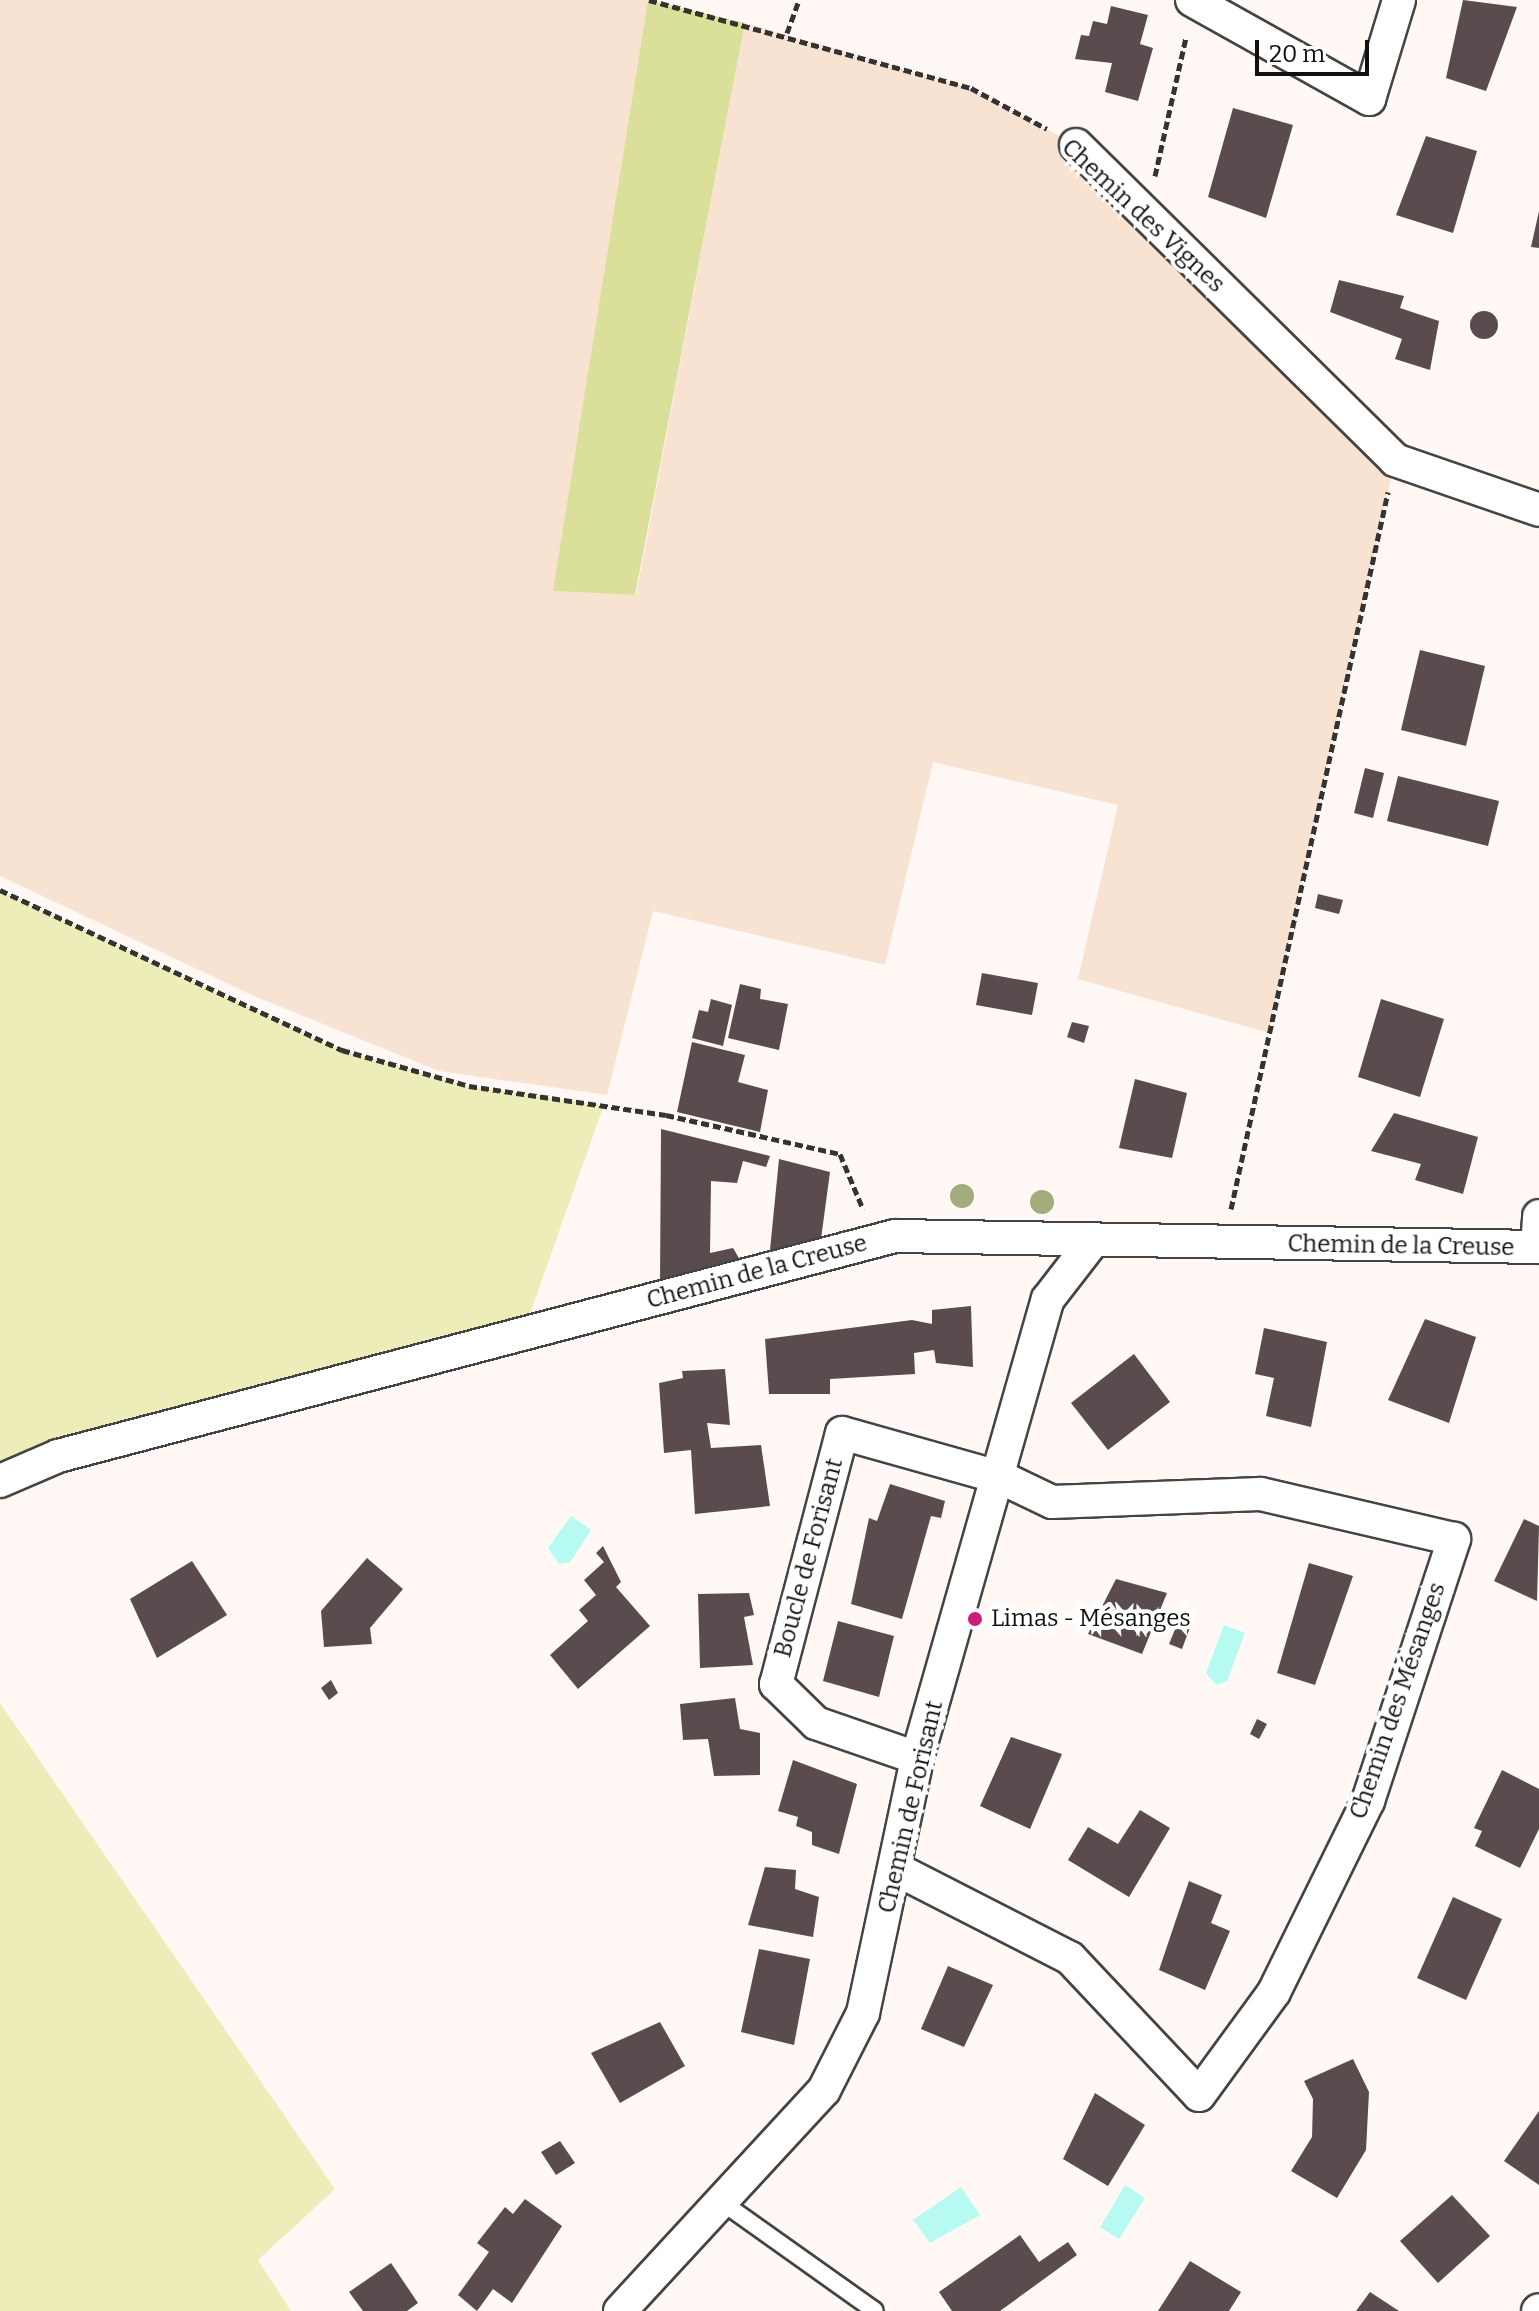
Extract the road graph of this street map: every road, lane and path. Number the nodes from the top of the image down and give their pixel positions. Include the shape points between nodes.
1 (649, 0) edge
2 (799, 0) edge
3 (1193, 0) edge
4 (1399, 0) edge
5 (787, 33) junction
6 (1076, 145) joint
7 (1137, 204) junction
8 (1395, 460) junction
9 (1539, 510) edge
10 (0, 890) edge
11 (895, 1236) junction
12 (1538, 1237) edge
13 (1092, 1242) junction
14 (1223, 1243) junction
15 (1002, 1478) junction
16 (0, 1481) edge
17 (917, 1758) junction
18 (898, 1870) junction
19 (719, 2200) junction
20 (620, 2311) edge
21 (875, 2311) edge

1 - 5 path, Chemin des Vignes
2 - 5 path
3 - 4 street via 1369,99
3 - 7 path via 1156,175
5 - 6 path, Chemin des Vignes via 971,88
6 - 7 street, Chemin des Vignes
7 - 8 street, Chemin des Vignes
8 - 9 street, Chemin des Vignes
8 - 14 path
10 - 11 path via 342,1050 469,1086 666,1115 840,1154 854,1197 875,1225
11 - 13 street, Chemin de la Creuse
11 - 16 street, Chemin de la Creuse via 58,1456
12 - 14 street, Chemin de la Creuse
13 - 14 street, Chemin de la Creuse
13 - 15 street, Chemin de Forisant via 1048,1299
15 - 17 street, Chemin de Forisant
15 - 17 street, Boucle de Forisant via 842,1433 776,1684 816,1723
15 - 18 street, Chemin des Mésanges via 1052,1502 1260,1494 1454,1539 1368,1801 1274,1992 1199,2095 1070,1958
17 - 18 street, Chemin de Forisant
18 - 19 street, Chemin de Forisant via 863,2013 824,2090
19 - 20 street, Chemin de Forisant
19 - 21 lane

